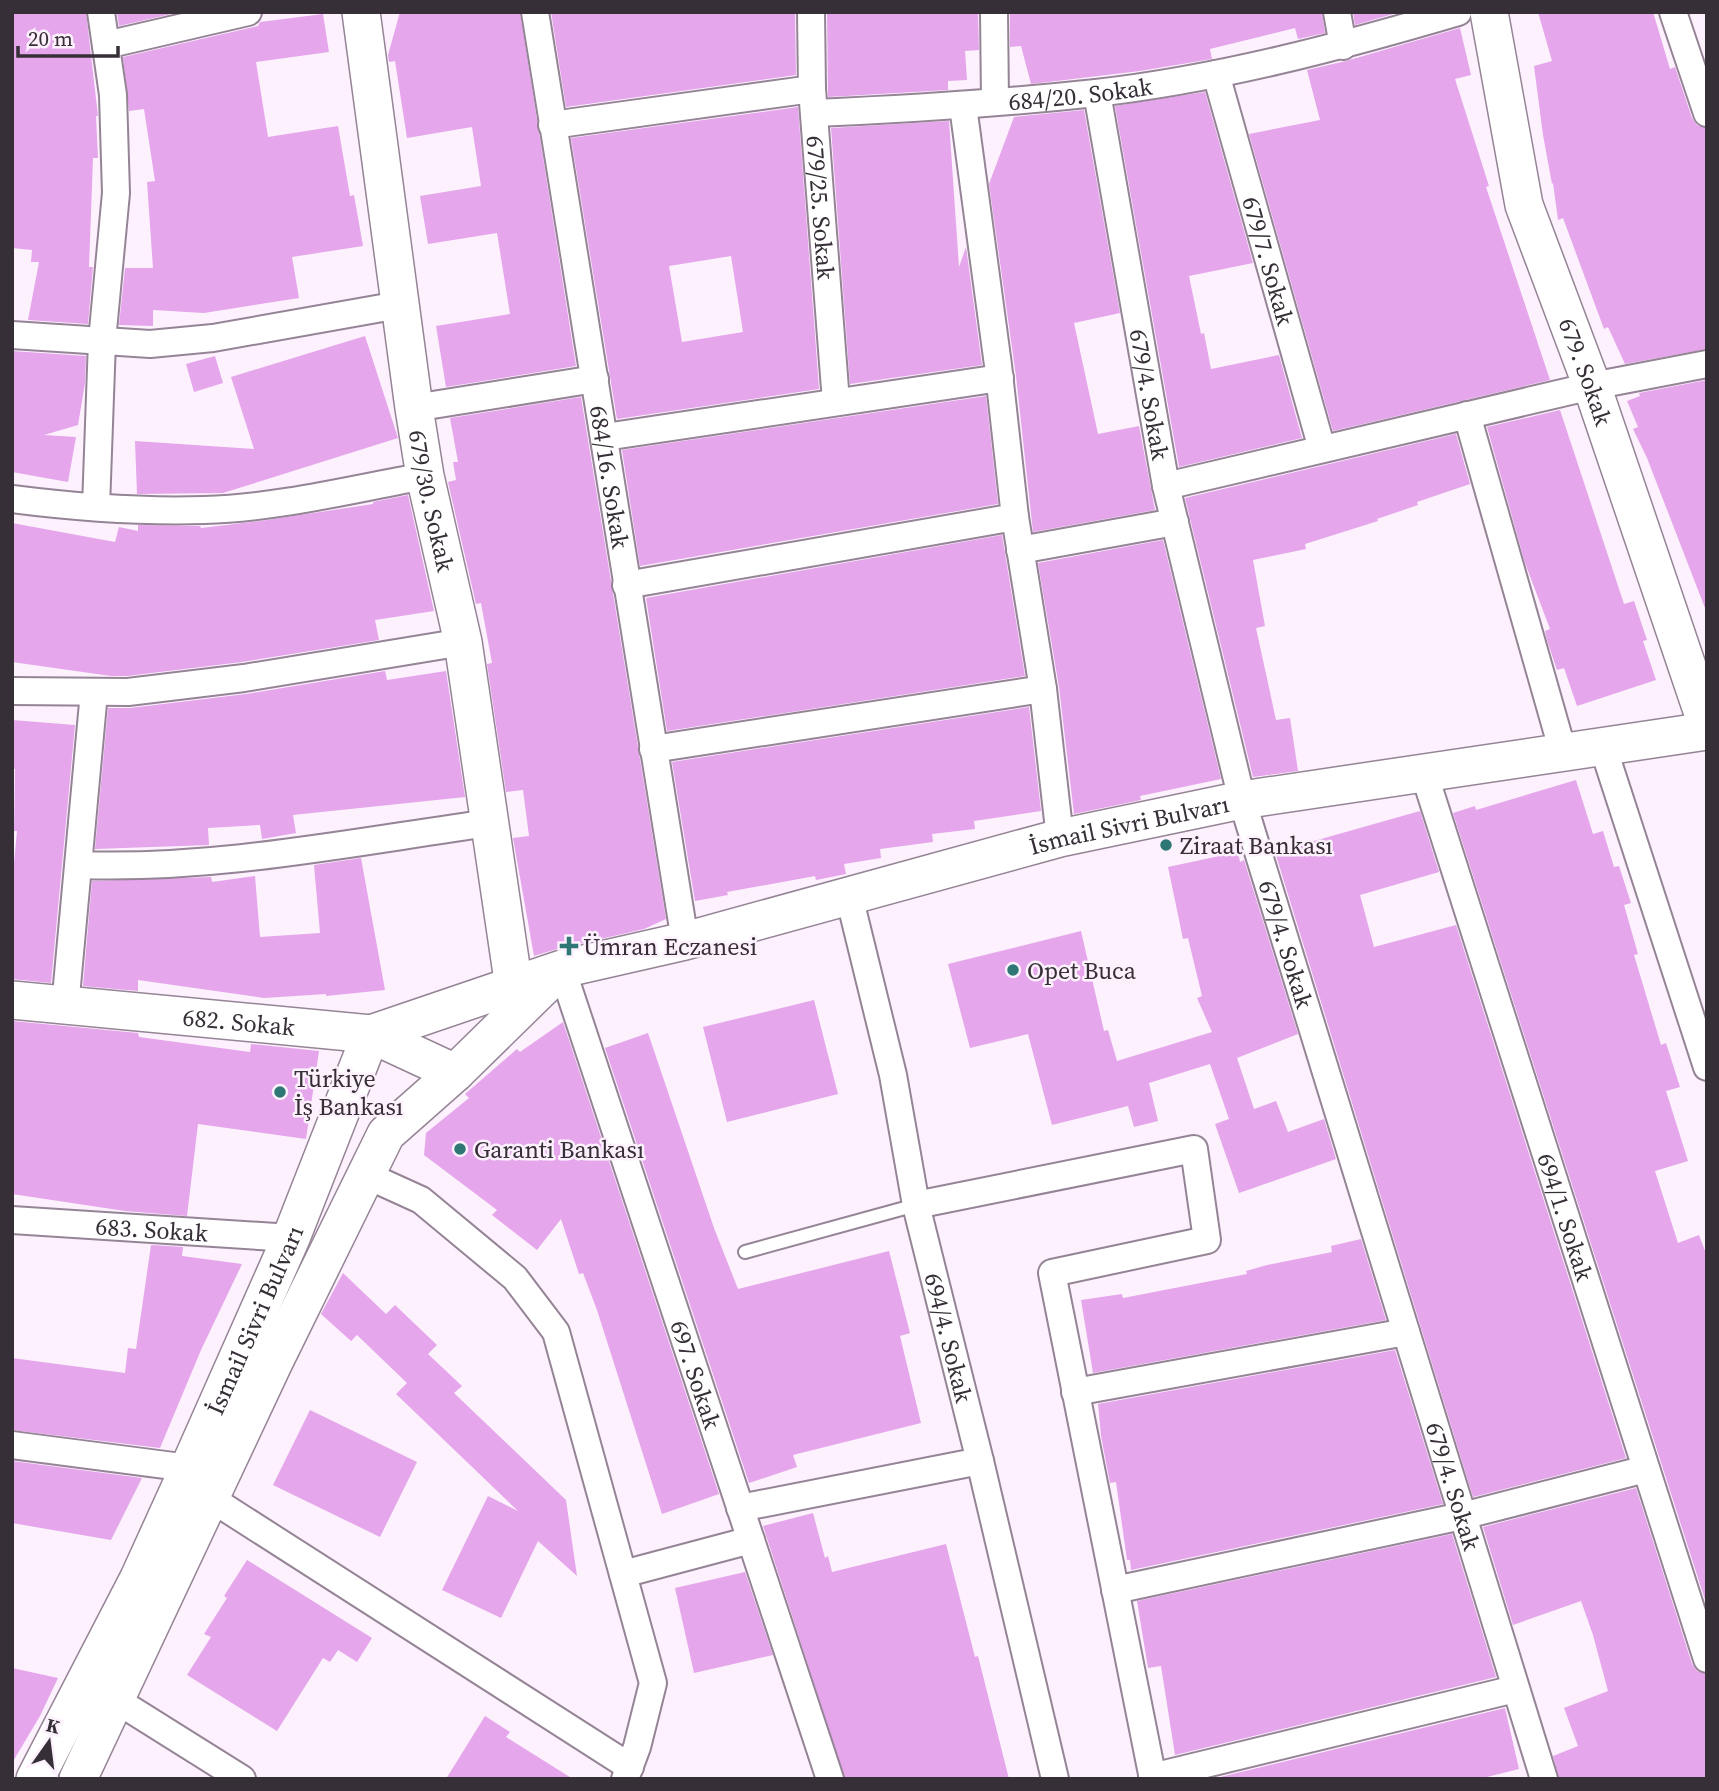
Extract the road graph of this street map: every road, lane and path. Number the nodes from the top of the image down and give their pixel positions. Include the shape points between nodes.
1 (101, 12) edge
2 (248, 12) edge
3 (361, 12) edge
4 (535, 12) edge
5 (811, 12) edge
6 (994, 12) edge
7 (1337, 12) edge
8 (1458, 12) edge
9 (1489, 12) edge
10 (1673, 12) edge
11 (1695, 40) edge
12 (106, 45) junction
13 (1343, 46) junction
14 (1216, 74) junction
15 (1097, 93) junction
16 (814, 101) junction
17 (995, 101) junction
18 (963, 106) junction
19 (1707, 113) edge
20 (552, 125) junction
21 (399, 305) junction
22 (12, 335) edge
23 (102, 341) junction
24 (1707, 364) edge
25 (1000, 378) junction
26 (595, 379) junction
27 (1592, 386) junction
28 (836, 402) junction
29 (414, 408) junction
30 (1467, 415) junction
31 (605, 437) junction
32 (1322, 449) junction
33 (425, 476) junction
34 (1166, 486) junction
35 (12, 499) edge
36 (96, 507) junction
37 (1015, 517) junction
38 (1175, 522) junction
39 (1020, 550) junction
40 (626, 585) junction
41 (463, 642) junction
42 (1043, 689) junction
43 (12, 691) edge
44 (94, 692) junction
45 (1707, 725) edge
46 (1707, 731) edge
47 (1602, 747) junction
48 (653, 749) junction
49 (1563, 752) junction
50 (1424, 773) junction
51 (1242, 800) junction
52 (489, 823) junction
53 (1060, 838) junction
54 (79, 865) junction
55 (849, 896) junction
56 (685, 941) junction
57 (562, 969) junction
58 (514, 987) junction
59 (12, 1000) edge
60 (65, 1007) junction
61 (371, 1034) junction
62 (1707, 1067) edge
63 (455, 1073) junction
64 (366, 1175) junction
65 (916, 1205) junction
66 (12, 1220) edge
67 (291, 1238) junction
68 (745, 1252) dead end
69 (1406, 1332) junction
70 (1075, 1392) junction
71 (12, 1445) edge
72 (980, 1461) junction
73 (189, 1468) junction
74 (1646, 1469) junction
75 (210, 1498) junction
76 (740, 1508) junction
77 (1462, 1516) junction
78 (751, 1540) junction
79 (623, 1574) junction
80 (1115, 1590) junction
81 (1707, 1659) edge
82 (1515, 1689) junction
83 (116, 1700) junction
84 (628, 1773) edge
85 (1153, 1778) edge
86 (35, 1779) edge
87 (78, 1779) edge
88 (242, 1779) edge
89 (830, 1779) edge
90 (1055, 1779) edge
91 (1544, 1779) edge

1 - 12 street
2 - 12 street
3 - 21 main road, 679/30. Sokak
4 - 20 street, 684/16. Sokak
5 - 16 street, 679/25. Sokak
6 - 17 street
7 - 13 street
8 - 13 street, 684/20. Sokak
9 - 27 main road, 679. Sokak via 1524,205
10 - 11 street
11 - 19 street
12 - 23 street via 113,95 116,193
13 - 14 street, 684/20. Sokak
14 - 15 street, 684/20. Sokak
14 - 32 street, 679/7. Sokak
15 - 17 street, 684/20. Sokak
15 - 34 street, 679/4. Sokak
16 - 18 street, 684/20. Sokak
16 - 20 street, 684/20. Sokak
16 - 28 street, 679/25. Sokak
17 - 18 street, 684/20. Sokak
18 - 25 street
20 - 26 street, 684/16. Sokak
21 - 23 street via 213,338 150,344
21 - 29 main road, 679/30. Sokak
22 - 23 street
23 - 36 street
24 - 27 street
25 - 28 street
25 - 37 street
26 - 29 street
26 - 31 street, 684/16. Sokak
27 - 30 street
27 - 45 main road, 679. Sokak
28 - 31 street
29 - 33 main road, 679/30. Sokak
30 - 32 street
30 - 49 street
31 - 40 street, 684/16. Sokak
32 - 34 street
33 - 36 street via 240,507
33 - 41 main road, 679/30. Sokak
34 - 38 street, 679/4. Sokak
35 - 36 street
37 - 39 street
37 - 40 street
38 - 39 street
38 - 51 street, 679/4. Sokak
39 - 42 street
40 - 48 street, 684/16. Sokak
41 - 44 street via 244,678
41 - 52 main road, 679/30. Sokak
42 - 48 street
42 - 53 street
43 - 44 street
44 - 54 street
46 - 47 main road, İsmail Sivri Bulvarı
47 - 49 main road, İsmail Sivri Bulvarı
47 - 62 street
48 - 56 street, 684/16. Sokak
49 - 50 main road, İsmail Sivri Bulvarı
50 - 51 main road, İsmail Sivri Bulvarı
50 - 74 street, 694/1. Sokak
51 - 53 main road, İsmail Sivri Bulvarı
51 - 69 street, 679/4. Sokak
52 - 54 street via 217,862
52 - 58 main road, 679/30. Sokak
53 - 55 main road, İsmail Sivri Bulvarı
54 - 60 street
55 - 56 main road, İsmail Sivri Bulvarı
55 - 65 street, 694/4. Sokak via 893,1074
56 - 57 main road, İsmail Sivri Bulvarı
57 - 58 main road, İsmail Sivri Bulvarı
57 - 63 main road, İsmail Sivri Bulvarı
57 - 76 street, 697. Sokak
58 - 61 main road, İsmail Sivri Bulvarı
59 - 60 main road, 682. Sokak
60 - 61 main road, 682. Sokak
61 - 63 main road, 682. Sokak
61 - 67 main road, İsmail Sivri Bulvarı
63 - 64 main road, İsmail Sivri Bulvarı via 386,1134
64 - 75 main road, İsmail Sivri Bulvarı
64 - 79 street via 432,1209 515,1278 556,1332
65 - 68 lane
65 - 70 street via 1194,1149 1207,1240 1052,1273
65 - 72 street, 694/4. Sokak
66 - 67 street, 683. Sokak
67 - 73 main road, İsmail Sivri Bulvarı
69 - 70 street
69 - 77 street, 679/4. Sokak
70 - 80 street
71 - 73 street
72 - 76 street
72 - 90 street, 694/4. Sokak
73 - 86 main road, İsmail Sivri Bulvarı via 139,1578
74 - 77 street
74 - 81 street, 694/1. Sokak
75 - 83 main road, İsmail Sivri Bulvarı
75 - 84 street
76 - 78 street, 697. Sokak
77 - 80 street
77 - 82 street, 679/4. Sokak
78 - 79 street
78 - 89 street, 697. Sokak
79 - 84 street via 653,1683
80 - 85 street
82 - 85 street
82 - 91 street, 679/4. Sokak
83 - 87 main road, İsmail Sivri Bulvarı
83 - 88 street

